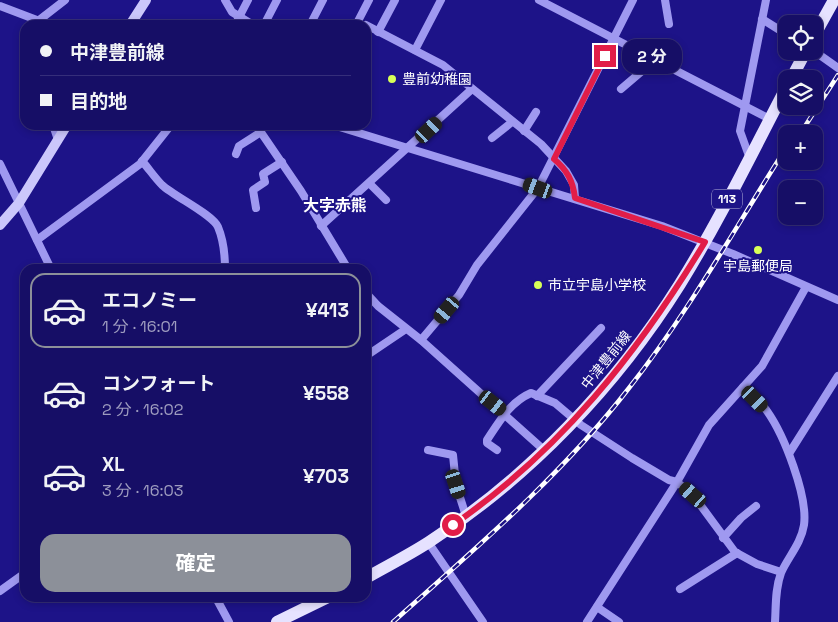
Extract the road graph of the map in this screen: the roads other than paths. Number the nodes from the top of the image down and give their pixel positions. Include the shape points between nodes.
1 (65, 0) edge
2 (146, 0) edge
3 (225, 0) edge
4 (248, 0) edge
5 (277, 0) edge
6 (323, 0) edge
7 (369, 0) edge
8 (395, 0) edge
9 (441, 0) edge
10 (539, 0) edge
11 (633, 0) edge
12 (665, 0) edge
13 (766, 0) edge
14 (834, 0) edge
15 (0, 6) edge
16 (762, 19) junction
17 (35, 20) edge
18 (39, 20) edge
19 (133, 20) edge
20 (236, 20) edge
21 (238, 20) edge
22 (267, 20) edge
23 (313, 20) edge
24 (362, 20) edge
25 (823, 20) edge
26 (670, 24) dead end
27 (371, 29) edge
28 (778, 29) edge
29 (378, 32) junction
30 (614, 39) junction
31 (415, 50) junction
32 (823, 57) edge
33 (655, 60) junction
34 (838, 68) edge
35 (472, 89) junction
36 (621, 89) dead end
37 (778, 104) edge
38 (744, 106) junction
39 (536, 112) dead end
40 (770, 119) junction
41 (512, 122) junction
42 (55, 130) edge
43 (64, 130) edge
44 (167, 130) edge
45 (350, 130) edge
46 (524, 131) junction
47 (261, 132) joint
48 (492, 138) dead end
49 (58, 140) junction
50 (409, 148) junction
51 (236, 154) dead end
52 (749, 156) junction
53 (554, 159) junction
54 (142, 161) junction
55 (282, 162) junction
56 (0, 164) edge
57 (370, 184) junction
58 (538, 188) junction
59 (575, 198) junction
60 (386, 200) dead end
61 (19, 203) junction
62 (256, 208) dead end
63 (0, 225) edge
64 (321, 226) junction
65 (37, 240) junction
66 (705, 242) junction
67 (49, 264) edge
68 (225, 264) edge
69 (345, 264) edge
70 (806, 287) junction
71 (371, 298) edge
72 (838, 300) edge
73 (601, 328) dead end
74 (406, 329) junction
75 (421, 340) junction
76 (371, 353) edge
77 (838, 376) edge
78 (743, 387) junction
79 (830, 387) junction
80 (838, 392) edge
81 (537, 396) junction
82 (505, 413) junction
83 (576, 418) junction
84 (428, 450) dead end
85 (497, 450) dead end
86 (544, 450) junction
87 (790, 452) junction
88 (677, 482) junction
89 (756, 506) dead end
90 (466, 516) junction
91 (723, 538) junction
92 (428, 542) junction
93 (737, 553) junction
94 (781, 572) junction
95 (371, 575) edge
96 (20, 577) edge
97 (680, 589) dead end
98 (0, 591) edge
99 (217, 602) edge
100 (318, 602) edge
101 (597, 607) junction
102 (229, 622) edge
103 (277, 622) edge
104 (483, 622) edge
105 (587, 622) edge
106 (619, 622) edge
107 (775, 622) edge

1 - 18 street
2 - 19 street
3 - 20 street
4 - 21 street
5 - 22 street
6 - 23 street
7 - 24 street
8 - 29 street
9 - 31 street
10 - 30 street
11 - 30 street
12 - 26 street
13 - 16 street
14 - 25 main road
15 - 17 street
16 - 28 street
16 - 38 street
27 - 29 street
29 - 31 street
30 - 33 street
30 - 53 street
31 - 35 street via 443,64
32 - 34 street
33 - 36 street
33 - 38 street
35 - 41 street
35 - 50 street
37 - 40 main road, 中津豊前線 / 113
38 - 40 street
38 - 52 street via 740,131
39 - 46 street
40 - 52 main road, 中津豊前線 / 113
41 - 46 street
41 - 48 street
42 - 49 street
43 - 49 street
44 - 54 street
45 - 50 street
46 - 53 street
47 - 51 street via 239,146
47 - 55 street
49 - 61 street
50 - 57 street
50 - 58 street
52 - 66 main road, 中津豊前線 / 113
53 - 58 street
53 - 59 street via 571,178
54 - 65 street
54 - 68 street via 161,184 190,206 206,213 217,226
55 - 62 street via 263,174 265,182 253,190
55 - 64 street
56 - 61 street
57 - 60 street
57 - 64 street
58 - 59 street
58 - 75 street
59 - 66 street
61 - 63 street
61 - 65 street
64 - 69 street
65 - 67 street
66 - 70 street
66 - 83 main road, 中津豊前線 / 113 via 632,354
70 - 72 street
70 - 78 street via 762,366
71 - 74 street
73 - 81 street
74 - 75 street
74 - 76 street
75 - 82 street
77 - 79 street
78 - 87 street via 767,411
78 - 88 street via 709,425
79 - 80 street
79 - 87 street
81 - 82 street via 531,393 522,397
81 - 83 street via 555,403
82 - 85 street via 487,440 487,444
82 - 86 street
83 - 86 main road, 中津豊前線 / 113
83 - 88 street via 581,425 632,458
84 - 90 street via 453,455 456,484
86 - 90 main road, 中津豊前線 / 113
87 - 94 street via 804,509 804,525
88 - 91 street via 693,495
88 - 101 street
89 - 91 street
90 - 92 main road, 中津豊前線 / 113
91 - 93 street
92 - 95 main road, 中津豊前線 / 113
92 - 104 street
93 - 94 street
93 - 97 street
94 - 107 street via 776,591
96 - 98 street
99 - 102 street
100 - 103 main road
101 - 105 street
101 - 106 street

